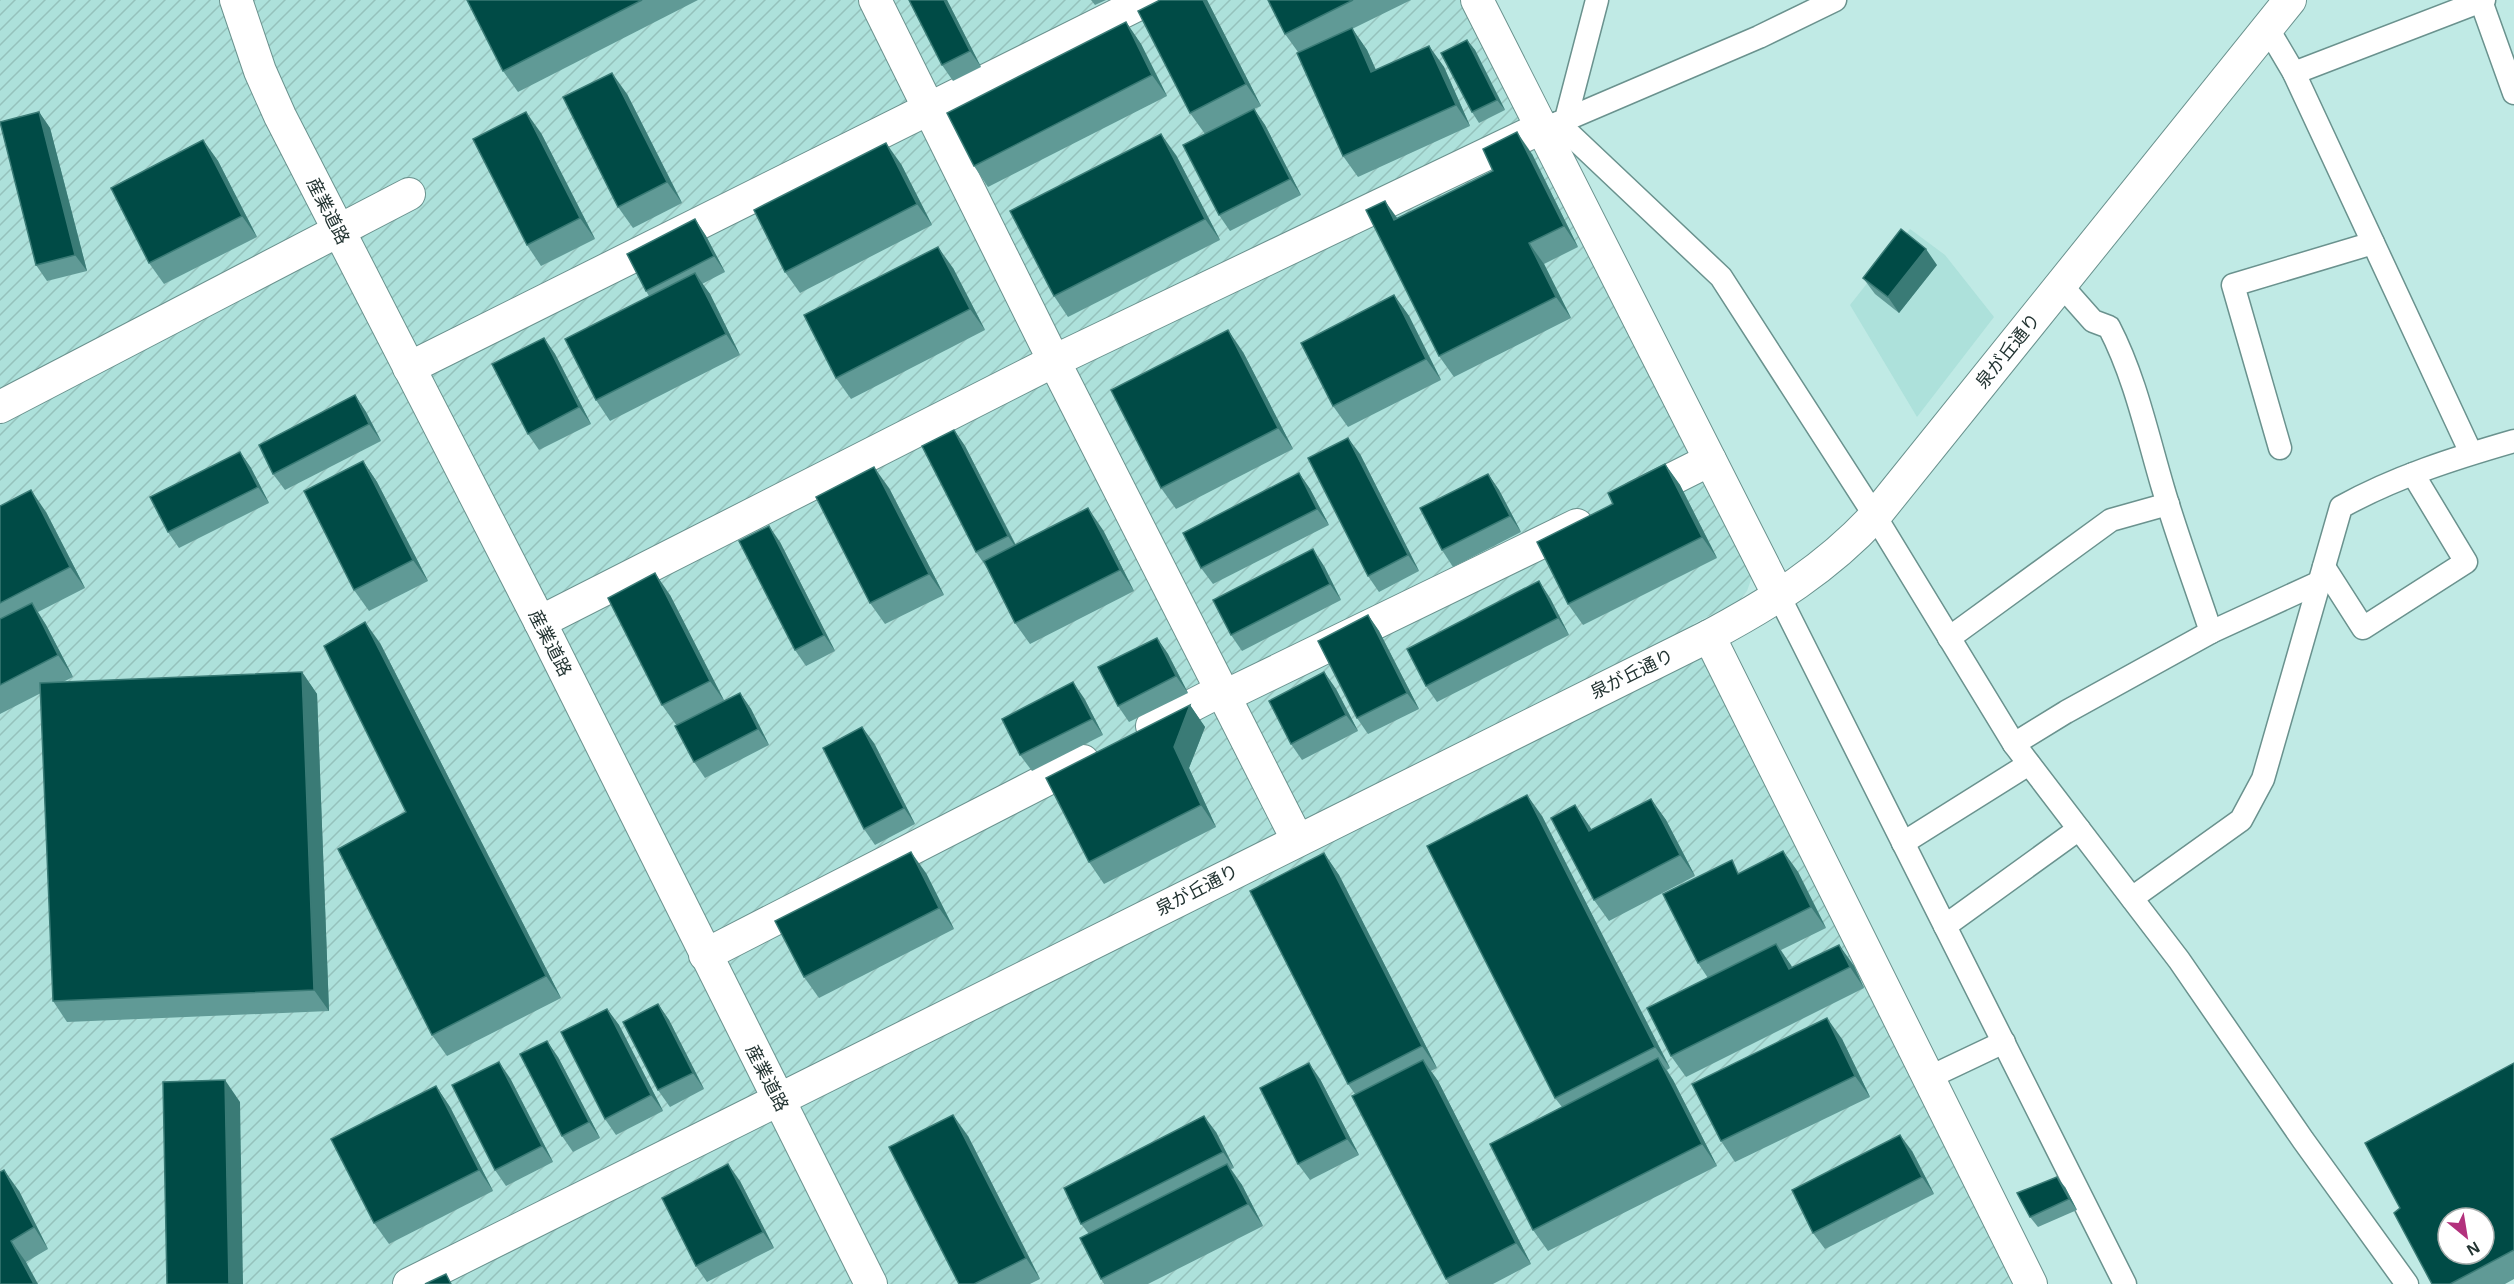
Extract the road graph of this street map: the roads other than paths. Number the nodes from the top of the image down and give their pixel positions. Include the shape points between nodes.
1 (236, 0) edge
2 (875, 0) edge
3 (1147, 0) edge
4 (1477, 0) edge
5 (1597, 0) edge
6 (2290, 0) edge
7 (2473, 2) edge
8 (1824, 3) edge
9 (2268, 29) junction
10 (2294, 73) junction
11 (2514, 93) edge
12 (929, 108) junction
13 (1555, 123) junction
14 (409, 194) dead end
15 (339, 232) junction
16 (2373, 243) junction
17 (2062, 286) junction
18 (1054, 361) junction
19 (409, 368) junction
20 (0, 407) edge
21 (2514, 441) edge
22 (2280, 448) dead end
23 (2471, 453) junction
24 (1710, 460) junction
25 (2413, 474) junction
26 (2168, 504) junction
27 (1875, 516) junction
28 (2322, 575) junction
29 (1779, 596) junction
30 (540, 622) junction
31 (2211, 632) junction
32 (1709, 636) junction
33 (1949, 638) junction
34 (1223, 693) junction
35 (2014, 744) junction
36 (2029, 764) junction
37 (2079, 829) junction
38 (1298, 839) junction
39 (1903, 843) junction
40 (2132, 898) junction
41 (1945, 926) junction
42 (705, 954) junction
43 (2004, 1042) junction
44 (1928, 1078) junction
45 (778, 1099) junction
46 (409, 1284) edge
47 (871, 1284) edge
48 (2031, 1284) edge
49 (2125, 1284) edge
50 (2407, 1284) edge

1 - 15 street, 産業道路 via 280,116
2 - 12 street
3 - 12 street
4 - 13 street
5 - 13 street
6 - 9 street, 泉が丘通り
7 - 10 street
7 - 11 street
8 - 13 street via 1759,37
9 - 10 street
9 - 17 street, 泉が丘通り
10 - 16 street
12 - 18 street
12 - 19 street
13 - 18 street
13 - 24 street
13 - 27 street via 1721,277
14 - 15 street
15 - 19 street, 産業道路
15 - 20 street
16 - 22 street via 2233,285
16 - 23 street
17 - 26 street via 2093,321 2109,327 2119,346
17 - 27 street, 泉が丘通り
18 - 30 street
18 - 34 street
19 - 30 street, 産業道路
21 - 23 street
23 - 25 street
24 - 29 street
24 - 34 street
25 - 28 street via 2373,489 2341,507
25 - 28 street via 2466,562 2362,628
26 - 31 street
26 - 33 street via 2111,520
27 - 29 street, 泉が丘通り via 1848,545
27 - 33 street
28 - 31 street
28 - 40 street via 2263,778 2241,820
29 - 32 street, 泉が丘通り
29 - 39 street
30 - 42 street, 産業道路
31 - 35 street
32 - 38 street, 泉が丘通り
32 - 44 street
33 - 35 street
34 - 38 street
34 - 42 street
35 - 36 street
36 - 37 street
36 - 39 street
37 - 40 street
37 - 41 street
38 - 45 street, 泉が丘通り
39 - 41 street
40 - 50 street
41 - 43 street
42 - 45 street, 産業道路
43 - 44 street
43 - 49 street
44 - 48 street
45 - 46 street, 泉が丘通り
45 - 47 street, 産業道路

